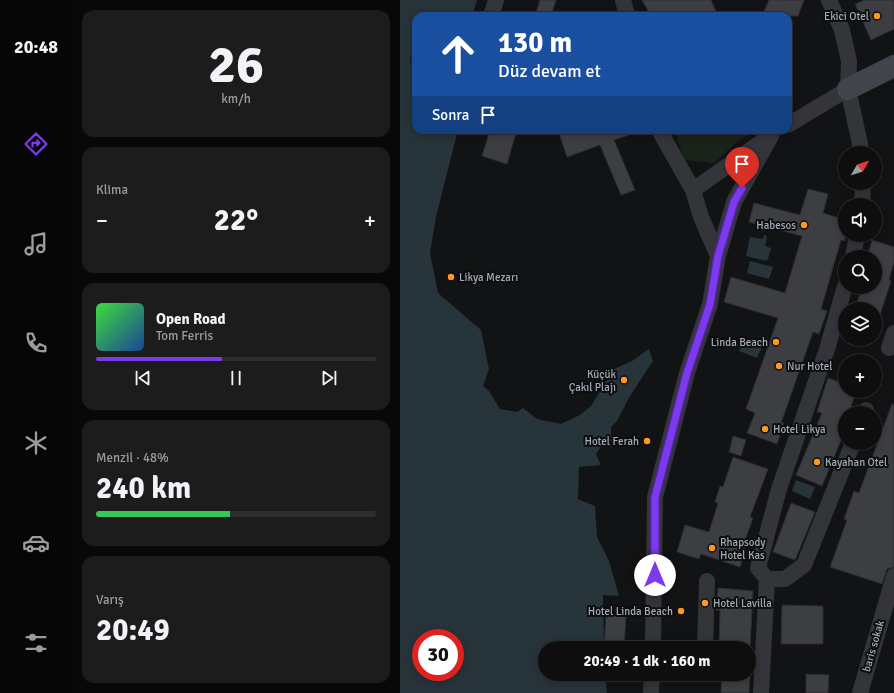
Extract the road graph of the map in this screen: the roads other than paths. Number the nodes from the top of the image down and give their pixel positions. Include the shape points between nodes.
1 (496, 0) edge
2 (623, 0) edge
3 (829, 0) edge
4 (492, 12) edge
5 (627, 12) edge
6 (894, 66) edge
7 (848, 89) junction
8 (792, 123) edge
9 (661, 134) edge
10 (775, 134) edge
11 (775, 134) edge
12 (860, 146) edge
13 (694, 190) junction
14 (718, 256) junction
15 (843, 294) edge
16 (850, 450) edge
17 (894, 576) edge
18 (767, 579) junction
19 (707, 581) dead end
20 (653, 641) edge
21 (705, 641) edge
22 (652, 681) edge
23 (651, 693) edge
24 (761, 693) edge
25 (860, 693) edge

1 - 4 street
2 - 5 street
3 - 7 street via 842,30 849,61
6 - 7 street
7 - 8 street
7 - 12 street
9 - 13 street
10 - 13 street
11 - 14 street via 734,202
13 - 14 street via 701,217
14 - 20 street via 710,304 687,373 655,497
15 - 18 street via 828,346 779,489 758,568
16 - 18 street via 804,565 784,579
17 - 25 street, baris sokak
18 - 24 street
19 - 21 street
22 - 23 street

